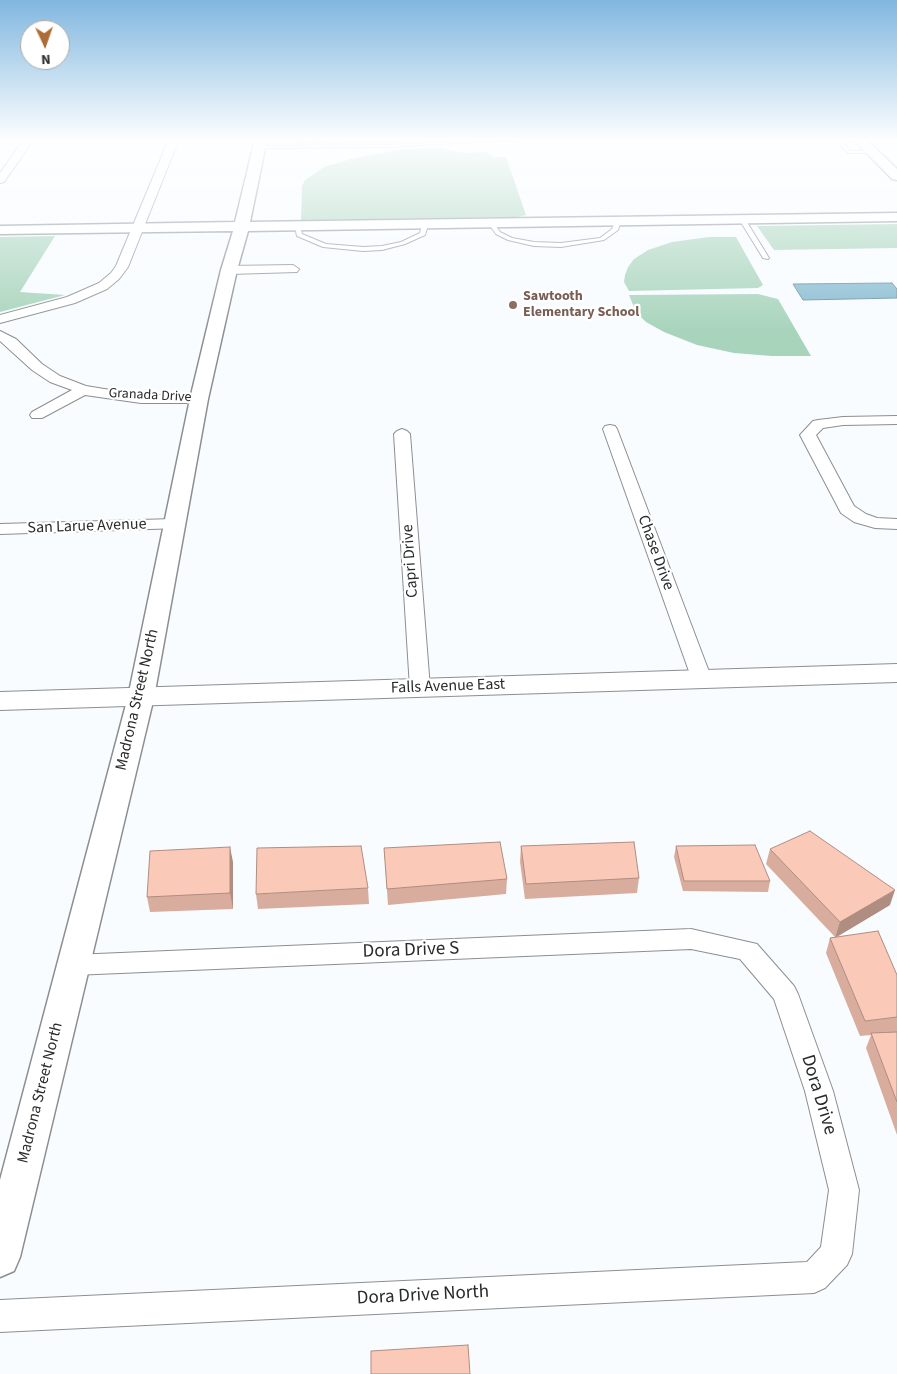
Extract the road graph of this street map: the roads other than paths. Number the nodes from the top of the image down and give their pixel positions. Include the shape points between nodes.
1 (147, 203) edge
2 (247, 203) edge
3 (897, 217) edge
4 (742, 219) junction
5 (618, 221) junction
6 (490, 224) junction
7 (425, 225) junction
8 (298, 227) junction
9 (137, 228) junction
10 (241, 228) junction
11 (0, 230) edge
12 (766, 258) dead end
13 (293, 268) dead end
14 (229, 270) junction
15 (0, 319) edge
16 (0, 335) edge
17 (83, 390) junction
18 (199, 399) junction
19 (37, 415) dead end
20 (897, 420) edge
21 (610, 429) dead end
22 (402, 434) dead end
23 (174, 524) junction
24 (897, 524) edge
25 (0, 529) edge
26 (897, 673) edge
27 (701, 678) junction
28 (420, 688) junction
29 (141, 697) junction
30 (0, 701) edge
31 (748, 951) joint
32 (73, 965) junction
33 (836, 1254) joint
34 (0, 1257) edge
35 (0, 1316) edge

1 - 9 street
2 - 10 street, Madrona Street North
3 - 4 street
4 - 5 street
4 - 12 lane
5 - 6 street
5 - 6 lane via 615,230 602,239 561,245 534,244 510,238 498,233
6 - 7 street
7 - 8 street
7 - 8 lane via 423,234 402,243 363,249 325,246 299,235
8 - 10 street
9 - 10 street
9 - 11 street
9 - 15 street via 122,266 102,286 71,300
10 - 14 street, Madrona Street North
13 - 14 street
14 - 18 street, Madrona Street North
16 - 17 street, Granada Drive via 55,379
17 - 18 street, Granada Drive via 141,399
17 - 19 street
18 - 23 street, Madrona Street North
20 - 24 street via 818,424 808,435 848,509 860,518
21 - 27 street, Chase Drive
22 - 28 street, Capri Drive
23 - 25 street, San Larue Avenue
23 - 29 street, Madrona Street North
26 - 27 main road, Falls Avenue East
27 - 28 main road, Falls Avenue East
28 - 29 main road, Falls Avenue East
29 - 30 main road, Falls Avenue East
29 - 32 street, Madrona Street North
31 - 32 street, Dora Drive S via 691,939
31 - 33 street, Dora Drive via 785,994 820,1091 844,1190
32 - 34 street, Madrona Street North
33 - 35 street, Dora Drive North via 814,1276

